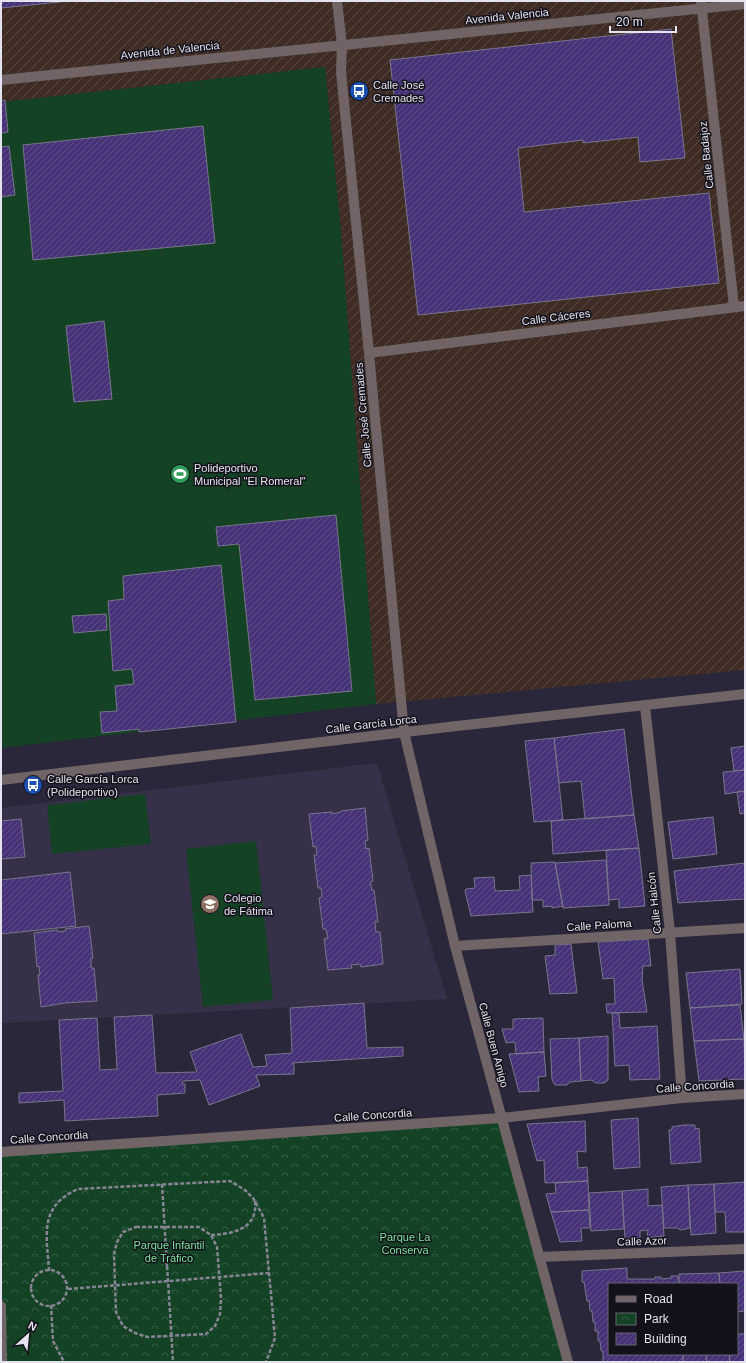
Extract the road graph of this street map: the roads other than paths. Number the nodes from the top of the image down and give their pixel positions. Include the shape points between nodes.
1 (337, 1) edge
2 (745, 4) edge
3 (702, 5) edge
4 (342, 45) junction
5 (1, 80) edge
6 (745, 306) edge
7 (734, 307) junction
8 (369, 353) junction
9 (745, 694) edge
10 (645, 706) junction
11 (404, 732) junction
12 (1, 780) edge
13 (745, 928) edge
14 (670, 932) junction
15 (455, 946) junction
16 (745, 1094) edge
17 (682, 1098) junction
18 (502, 1118) junction
19 (1, 1152) edge
20 (745, 1249) edge
21 (539, 1257) junction
22 (1, 1306) edge
23 (1, 1313) edge
24 (2, 1362) edge
25 (568, 1362) edge

1 - 4 street, Calle José Cremades
2 - 3 street, Avenida Valencia
3 - 4 street, Avenida Valencia
3 - 7 street, Calle Badajoz
4 - 5 street, Avenida de Valencia
4 - 8 street, Calle José Cremades via 341,72
6 - 7 street, Calle Cáceres
7 - 8 street, Calle Cáceres
8 - 11 street, Calle José Cremades
9 - 10 street, Calle García Lorca
10 - 11 street, Calle García Lorca
10 - 14 street, Calle Halcón
11 - 12 street, Calle García Lorca
11 - 15 street, Calle Buen Amigo
13 - 14 street, Calle Paloma
14 - 15 street, Calle Paloma
14 - 17 street, Calle Halcón
15 - 18 street, Calle Buen Amigo
16 - 17 street, Calle Concordia
17 - 18 street, Calle Concordia
18 - 19 street, Calle Concordia
18 - 21 street, Calle Buen Amigo
20 - 21 street, Calle Azor
21 - 25 street, Calle Buen Amigo
22 - 23 street
23 - 24 street

